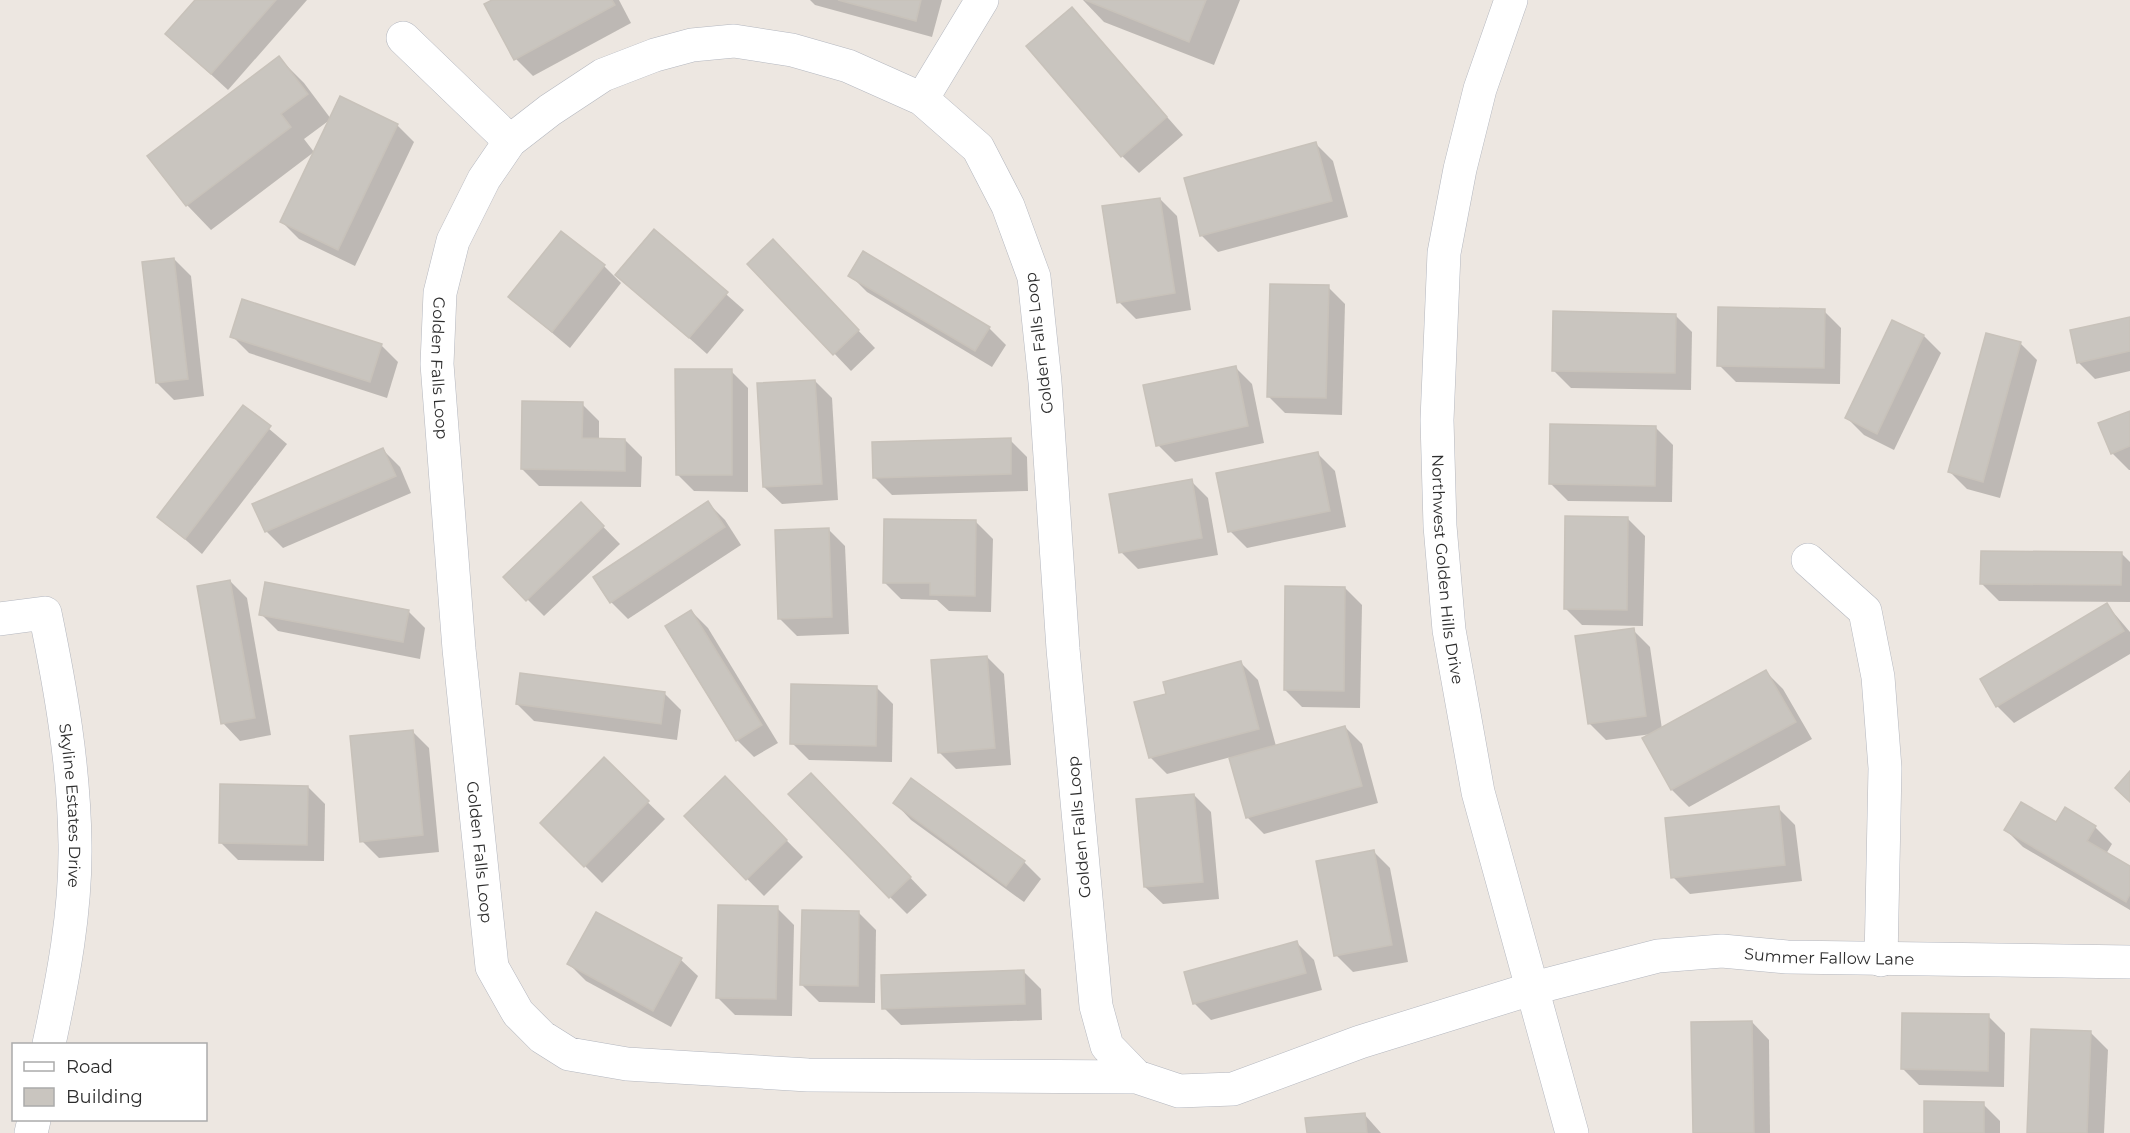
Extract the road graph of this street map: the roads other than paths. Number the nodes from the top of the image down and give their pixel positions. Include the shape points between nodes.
1 (982, 0) edge
2 (1511, 0) edge
3 (403, 38) dead end
4 (922, 99) junction
5 (510, 141) junction
6 (1808, 560) dead end
7 (0, 619) edge
8 (1881, 960) junction
9 (2130, 962) edge
10 (1534, 988) junction
11 (49, 1043) edge
12 (1137, 1077) junction
13 (1572, 1133) edge

1 - 4 street
2 - 10 street, Northwest Golden Hills Drive via 1480,89 1443,253 1437,420 1440,526 1449,630 1478,792
3 - 5 street
4 - 5 street, Golden Falls Loop via 848,66 792,50 734,41 692,45 603,75
4 - 12 street, Golden Falls Loop via 978,148 1008,206 1034,276 1096,1006 1107,1046
5 - 12 street, Golden Falls Loop via 484,179 453,241 440,293 437,364 460,659 490,955 492,967 518,1013 542,1037 569,1054 627,1064 808,1075
6 - 8 street via 1865,611 1878,676 1885,768
7 - 11 street, Skyline Estates Drive via 45,613 66,716 75,845 65,966
8 - 9 street, Summer Fallow Lane
8 - 10 street, Summer Fallow Lane via 1722,951 1658,956
10 - 12 street, Golden Falls Loop via 1360,1042 1233,1089 1179,1091
10 - 13 street, Northwest Golden Hills Drive

